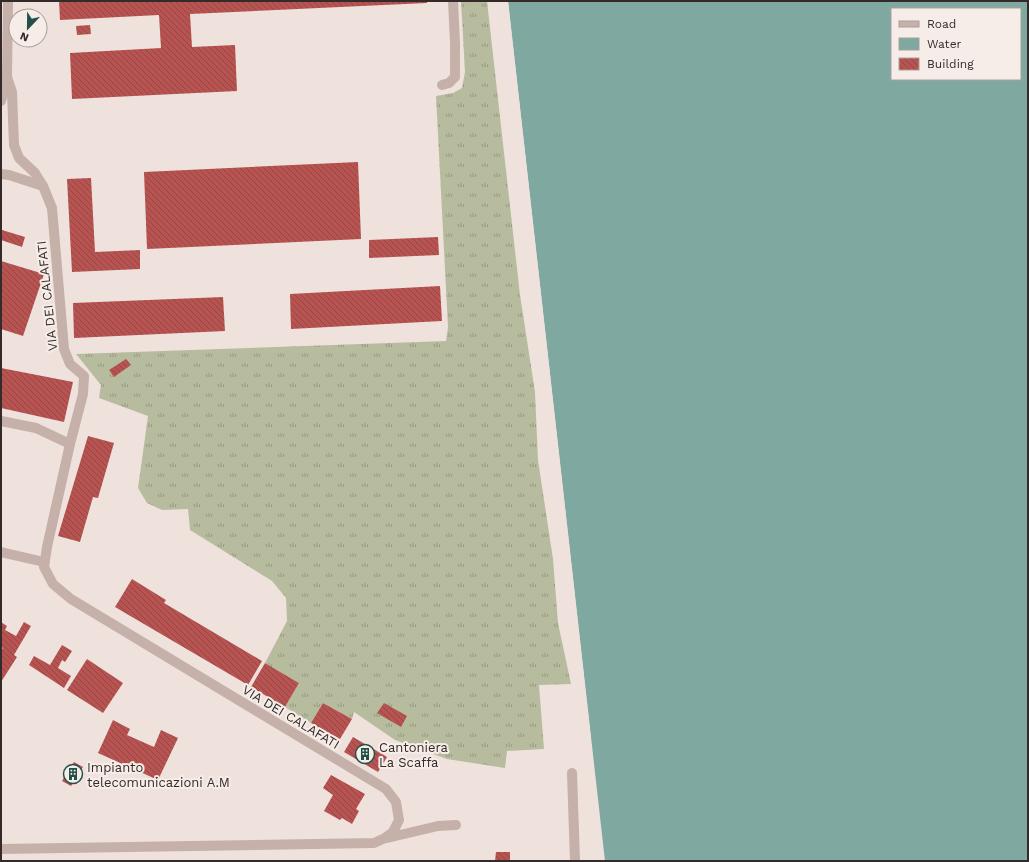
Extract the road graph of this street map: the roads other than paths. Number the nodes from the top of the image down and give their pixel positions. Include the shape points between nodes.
1 (8, 1) edge
2 (453, 1) edge
3 (7, 77) junction
4 (442, 85) dead end
5 (1, 101) edge
6 (1, 174) edge
7 (43, 186) junction
8 (1, 421) edge
9 (70, 444) junction
10 (1, 552) edge
11 (44, 562) junction
12 (572, 773) dead end
13 (456, 825) dead end
14 (385, 838) junction
15 (1, 849) edge
16 (575, 861) edge

1 - 3 street, VIA DEI CALAFATI
2 - 4 street via 455,78
3 - 5 street, VIA DEI CALAFATI
3 - 7 street, VIA DEI CALAFATI via 12,92 14,145 19,158 36,173
6 - 7 street
7 - 9 street, VIA DEI CALAFATI via 52,208 64,350 70,364 84,376 83,394
8 - 9 street via 36,428
9 - 11 street, VIA DEI CALAFATI
10 - 11 street
11 - 14 street, VIA DEI CALAFATI via 53,584 71,599 386,789 396,802 399,820 393,832
12 - 16 street
13 - 14 street via 438,826
14 - 15 street via 374,843

